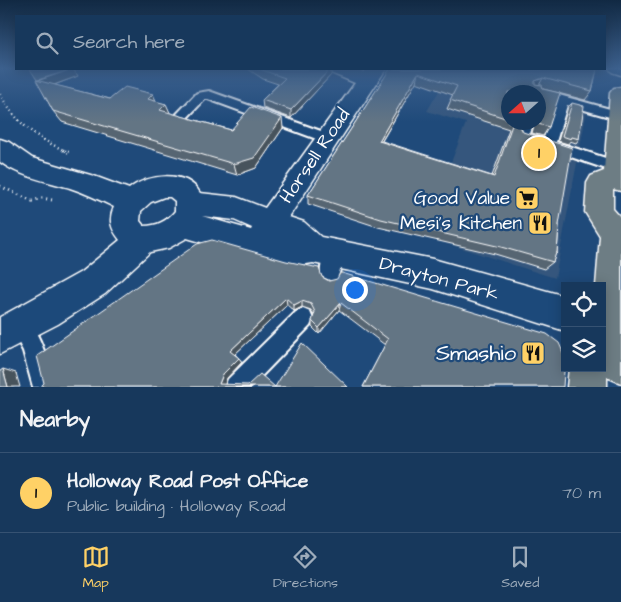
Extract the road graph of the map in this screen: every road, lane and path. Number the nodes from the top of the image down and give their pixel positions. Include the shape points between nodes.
1 (364, 86) edge
2 (621, 93) edge
3 (0, 94) edge
4 (546, 94) edge
5 (563, 99) junction
6 (620, 116) edge
7 (180, 118) edge
8 (525, 130) edge
9 (327, 138) junction
10 (550, 145) junction
11 (0, 148) edge
12 (72, 154) dead end
13 (618, 175) edge
14 (0, 186) edge
15 (58, 201) dead end
16 (130, 202) junction
17 (186, 214) junction
18 (618, 231) edge
19 (265, 234) junction
20 (143, 239) junction
21 (561, 313) edge
22 (303, 319) dead end
23 (10, 331) edge
24 (606, 347) edge
25 (594, 372) edge
26 (44, 387) edge
27 (236, 387) edge
28 (587, 387) edge

1 - 9 street, Horsell Road
2 - 6 highway
3 - 12 path via 10,113 26,129 39,139
4 - 5 lane
5 - 6 lane
5 - 10 lane
6 - 13 highway
7 - 9 lane via 201,96 208,95
8 - 10 lane via 523,136
9 - 19 street, Horsell Road
10 - 13 lane
11 - 16 street via 42,173 107,190
13 - 18 highway via 600,183 599,212
14 - 15 path via 32,200
16 - 17 street, Drayton Park via 162,186 180,189 186,194
16 - 20 street via 124,213 124,224 130,234
17 - 19 street, Drayton Park
17 - 20 street via 165,236
18 - 24 highway
19 - 21 street, Drayton Park via 286,253 433,274
20 - 23 street via 93,283
22 - 27 lane
23 - 26 lane via 32,347
25 - 28 highway

